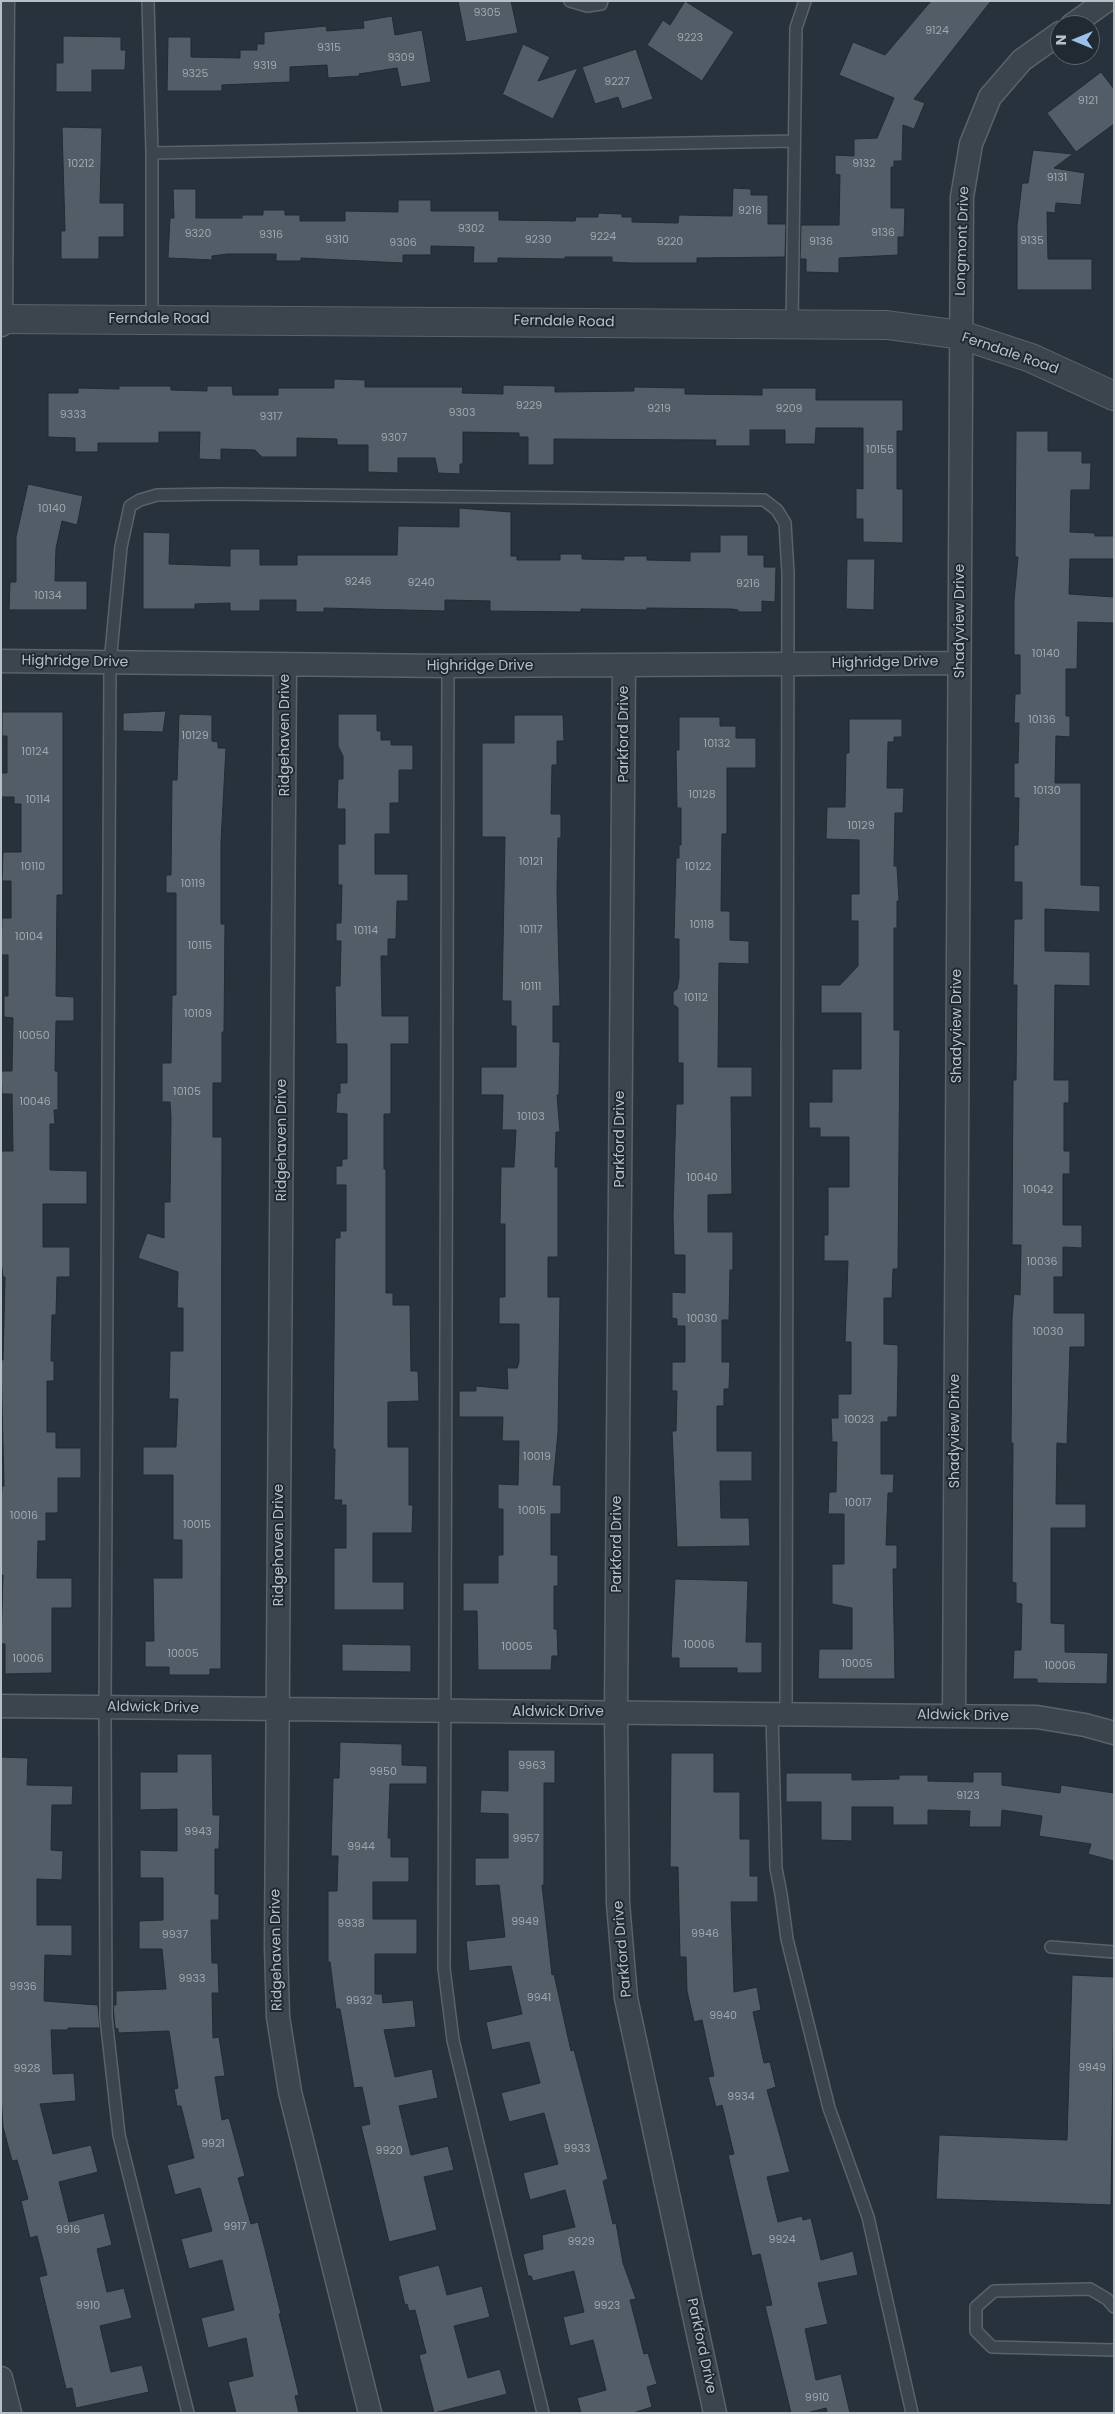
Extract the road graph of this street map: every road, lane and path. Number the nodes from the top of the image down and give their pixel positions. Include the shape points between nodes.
1 (3, 1) edge
2 (148, 1) edge
3 (570, 1) edge
4 (602, 1) edge
5 (805, 1) edge
6 (1106, 1) edge
7 (1086, 15) edge
8 (1050, 40) edge
9 (794, 141) junction
10 (152, 154) junction
11 (152, 319) junction
12 (2, 321) edge
13 (792, 325) junction
14 (961, 336) junction
15 (1114, 396) edge
16 (1, 661) edge
17 (110, 663) junction
18 (959, 663) junction
19 (787, 664) junction
20 (285, 666) junction
21 (448, 666) junction
22 (624, 666) junction
23 (1, 1706) edge
24 (105, 1707) junction
25 (277, 1710) junction
26 (444, 1712) junction
27 (616, 1712) junction
28 (779, 1714) junction
29 (954, 1716) junction
30 (1114, 1733) edge
31 (1051, 1947) dead end
32 (1114, 1952) edge
33 (1114, 2307) edge
34 (1114, 2350) edge
35 (1, 2378) edge
36 (10, 2413) edge
37 (188, 2413) edge
38 (370, 2413) edge
39 (543, 2413) edge
40 (715, 2413) edge
41 (912, 2413) edge

1 - 12 street
2 - 10 lane
3 - 4 lane via 587,6
5 - 9 lane via 796,28
6 - 7 street
8 - 14 street, Longmont Drive via 1022,60 990,97 971,144 962,197
9 - 10 lane
9 - 13 lane
10 - 11 lane
11 - 12 street, Ferndale Road
11 - 13 street, Ferndale Road
13 - 14 street, Ferndale Road via 887,325
14 - 15 street, Ferndale Road via 1031,358
14 - 18 street, Shadyview Drive
16 - 17 street, Highridge Drive
17 - 19 lane via 121,547 130,506 158,495 220,494 764,500 777,510 785,523
17 - 20 street, Highridge Drive
17 - 24 lane
18 - 19 street, Highridge Drive
18 - 29 street, Shadyview Drive
19 - 22 street, Highridge Drive
19 - 28 lane
20 - 21 street, Highridge Drive
20 - 25 street, Ridgehaven Drive
21 - 22 street, Highridge Drive
21 - 26 lane
22 - 27 street, Parkford Drive
23 - 24 street, Aldwick Drive
24 - 25 street, Aldwick Drive
24 - 37 lane via 106,2018 119,2135
25 - 26 street, Aldwick Drive
25 - 38 street, Ridgehaven Drive via 278,2016 290,2092
26 - 27 street, Aldwick Drive
26 - 39 lane via 444,1968 454,2040
27 - 28 street, Aldwick Drive
27 - 40 street, Parkford Drive via 618,1903 626,1998
28 - 29 street, Aldwick Drive
28 - 41 lane via 776,1868 786,1939 829,2108 868,2217
29 - 30 street, Aldwick Drive via 1037,1717
31 - 32 lane
33 - 34 lane via 1090,2289 994,2291 976,2307 976,2331 992,2347
35 - 36 street

